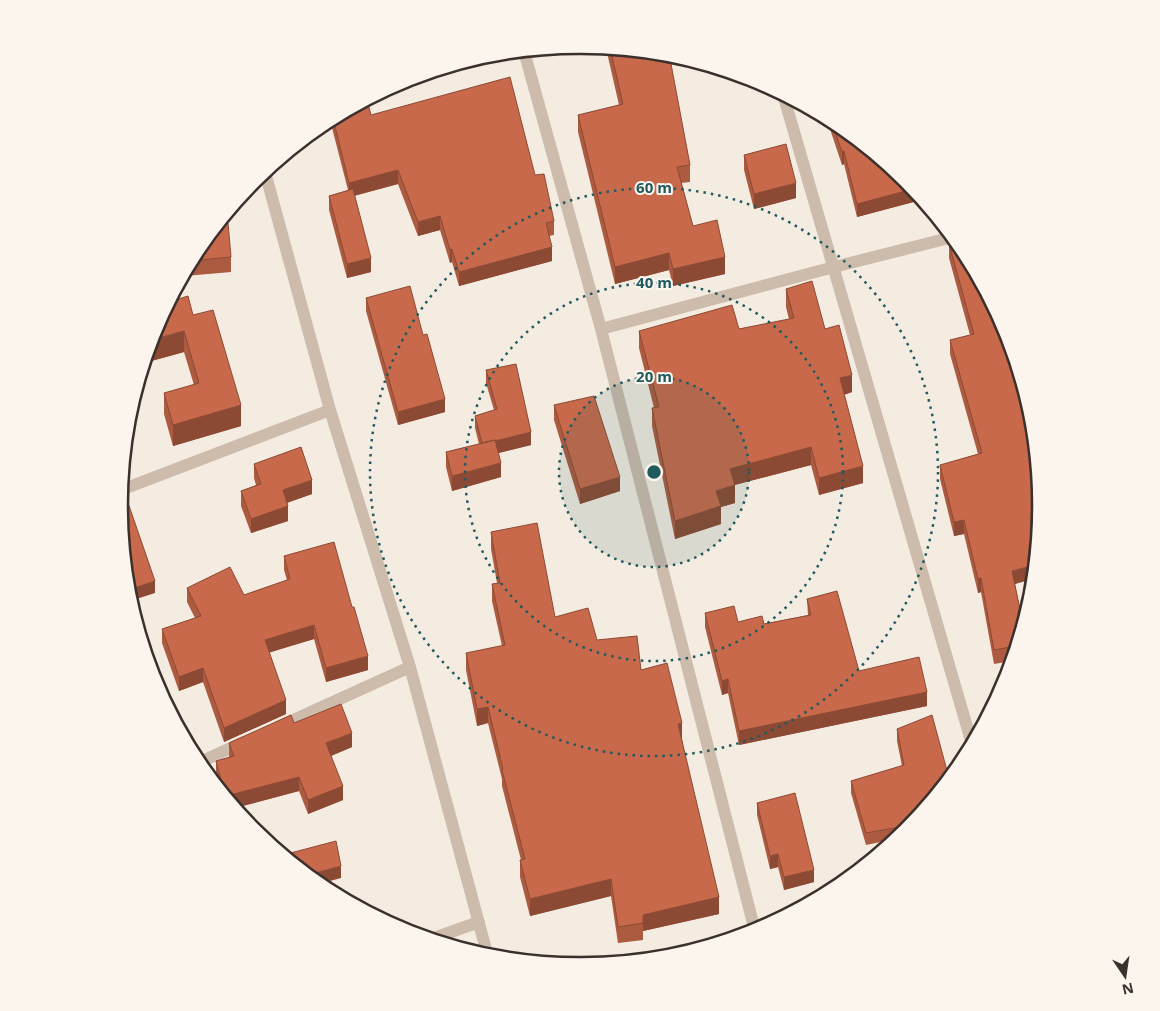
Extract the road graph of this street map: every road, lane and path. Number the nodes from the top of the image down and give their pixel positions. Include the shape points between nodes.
1 (526, 57) edge
2 (786, 103) edge
3 (266, 181) edge
4 (945, 239) edge
5 (834, 267) junction
6 (601, 329) junction
7 (330, 410) junction
8 (129, 487) edge
9 (410, 667) junction
10 (269, 731) edge
11 (969, 734) edge
12 (251, 739) edge
13 (206, 759) edge
14 (479, 922) junction
15 (753, 923) edge
16 (442, 935) edge
17 (486, 947) edge

1 - 6 street
2 - 5 street
3 - 7 street
4 - 5 street
5 - 6 street
5 - 11 street
6 - 15 street
7 - 8 street
7 - 9 street
9 - 10 street
9 - 14 street
12 - 13 street
14 - 16 street
14 - 17 street

